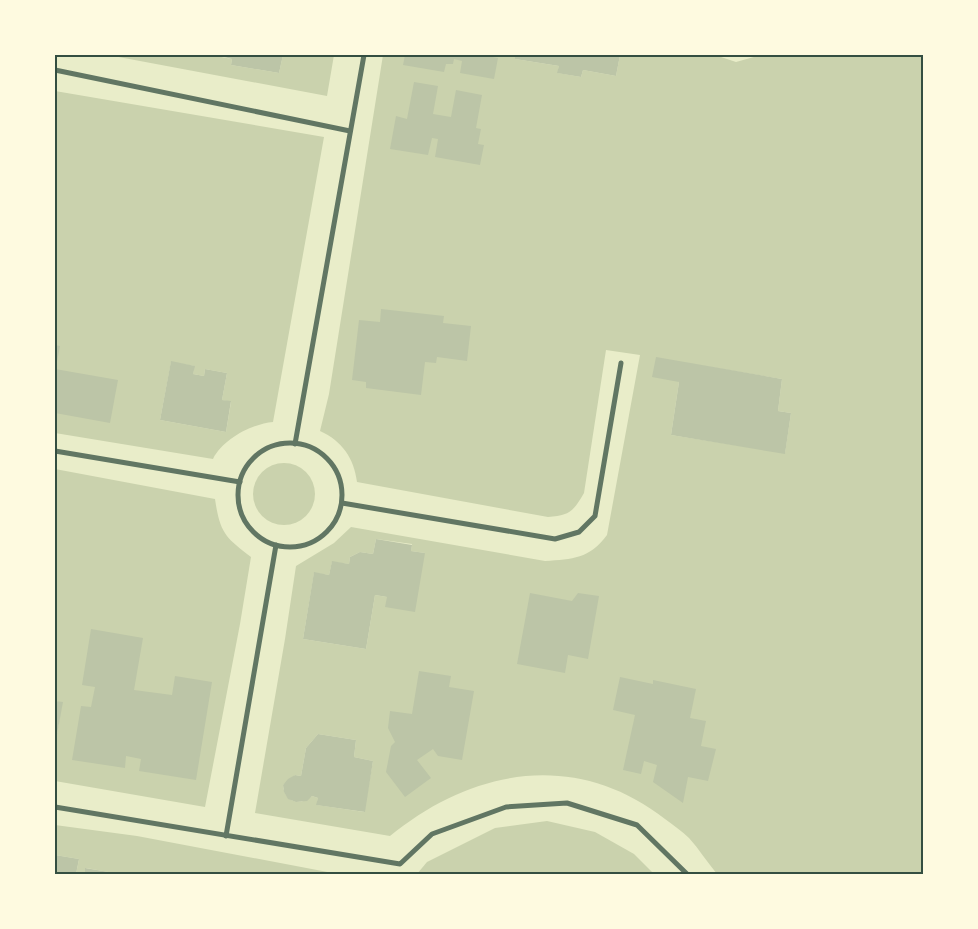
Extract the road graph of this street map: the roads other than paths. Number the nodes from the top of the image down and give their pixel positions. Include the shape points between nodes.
1 (364, 55) edge
2 (55, 70) edge
3 (350, 132) junction
4 (621, 363) dead end
5 (295, 444) junction
6 (55, 451) edge
7 (240, 482) junction
8 (342, 503) junction
9 (276, 545) junction
10 (55, 807) edge
11 (226, 836) junction
12 (687, 874) edge

1 - 3 street
2 - 3 street
3 - 5 street
4 - 8 street via 596,516 578,532 555,539
5 - 7 street via 266,449 245,469
5 - 8 street via 311,448 336,470
6 - 7 street
7 - 9 street via 241,514 261,539
8 - 9 street via 336,520 311,543 294,547
9 - 11 street
10 - 11 street
11 - 12 street via 400,864 432,834 506,807 567,803 637,825

